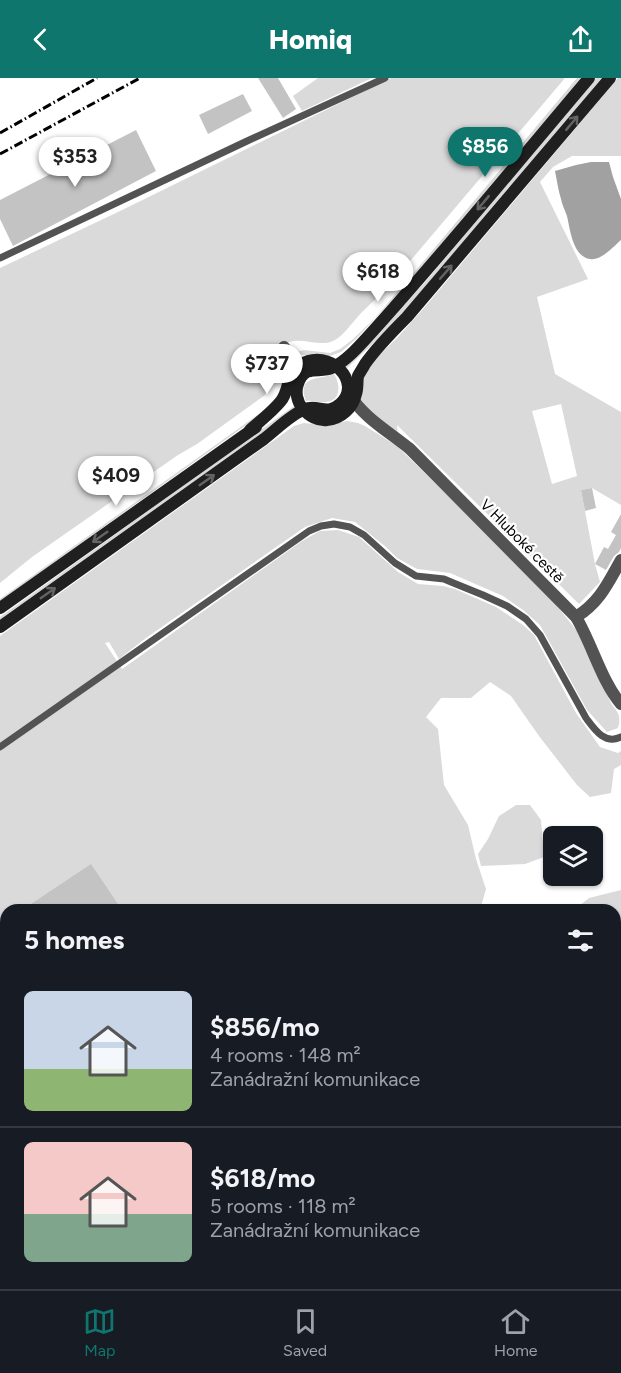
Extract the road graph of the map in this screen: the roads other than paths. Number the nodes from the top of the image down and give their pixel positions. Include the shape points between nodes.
1 (385, 78) edge
2 (589, 78) edge
3 (609, 78) edge
4 (0, 258) edge
5 (378, 346) junction
6 (314, 360) junction
7 (333, 363) junction
8 (294, 370) junction
9 (297, 389) junction
10 (349, 392) junction
11 (303, 410) junction
12 (340, 416) junction
13 (314, 418) junction
14 (373, 421) junction
15 (250, 430) junction
16 (264, 439) junction
17 (621, 560) edge
18 (0, 608) edge
19 (576, 617) junction
20 (0, 627) edge
21 (621, 704) edge
22 (621, 737) edge
23 (0, 747) edge

1 - 4 lane
2 -> 7 main road via 374,330 355,351
5 -> 3 main road via 407,317
5 - 10 main road
5 - 10 main road via 351,369
6 - 7 main road
6 - 8 main road
6 - 8 street via 287,352
7 - 9 main road via 329,369 310,370
7 - 10 main road via 344,375
8 - 9 street
8 - 15 main road via 283,399
9 - 11 main road
9 - 15 main road via 286,407
10 - 11 main road via 334,408
10 - 12 main road via 348,409
10 - 14 street, V Hluboké cestě
11 - 13 main road
11 - 16 main road
12 - 13 main road via 329,420
12 - 14 street, V Hluboké cestě
13 - 16 main road via 302,418
14 - 19 street, V Hluboké cestě via 410,449
15 -> 18 main road
20 -> 16 main road
17 - 19 street via 601,595
19 - 21 street, V Hluboké cestě
22 - 23 lane via 609,740 594,729 536,628 526,619 507,606 444,579 416,576 364,535 334,524 309,531

